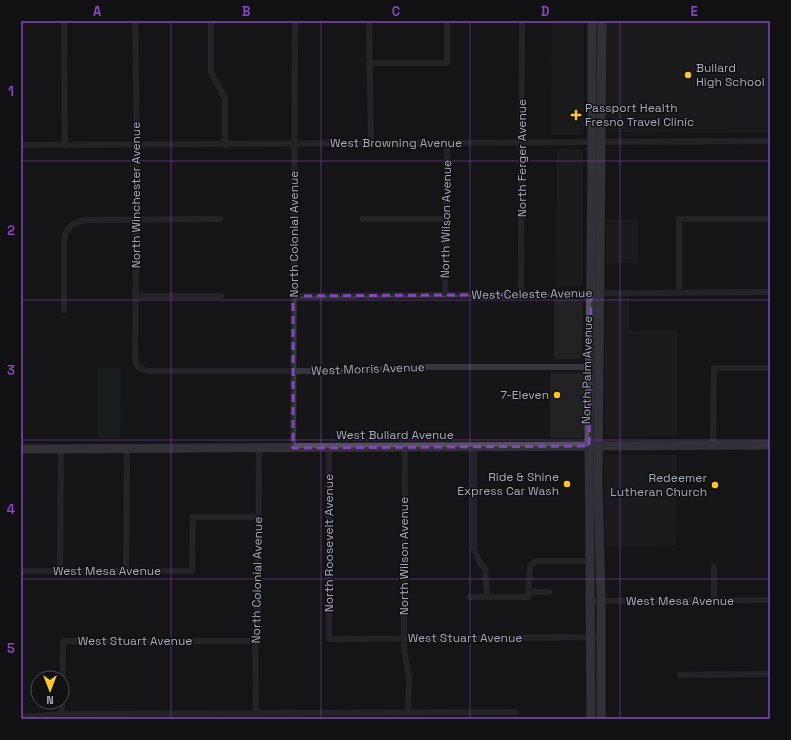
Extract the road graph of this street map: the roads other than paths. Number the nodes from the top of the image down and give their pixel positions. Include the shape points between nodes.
1 (64, 21) edge
2 (135, 21) edge
3 (211, 21) edge
4 (295, 21) edge
5 (369, 21) edge
6 (447, 21) edge
7 (522, 21) edge
8 (592, 21) edge
9 (602, 21) edge
10 (369, 63) junction
11 (770, 141) edge
12 (522, 142) junction
13 (597, 142) junction
14 (447, 143) junction
15 (295, 144) junction
16 (371, 144) junction
17 (21, 145) edge
18 (65, 145) junction
19 (225, 145) junction
20 (137, 146) junction
21 (220, 218) dead end
22 (364, 219) dead end
23 (446, 219) junction
24 (770, 219) edge
25 (136, 220) junction
26 (679, 292) junction
27 (770, 292) edge
28 (595, 293) junction
29 (521, 294) junction
30 (445, 295) junction
31 (135, 296) junction
32 (221, 296) dead end
33 (293, 296) junction
34 (64, 310) dead end
35 (138, 367) joint
36 (595, 367) junction
37 (770, 368) edge
38 (293, 371) junction
39 (712, 445) junction
40 (770, 445) edge
41 (474, 446) junction
42 (594, 446) junction
43 (330, 447) junction
44 (405, 447) junction
45 (21, 448) edge
46 (61, 448) junction
47 (127, 448) junction
48 (259, 448) junction
49 (293, 448) junction
50 (590, 514) junction
51 (259, 517) junction
52 (590, 561) junction
53 (600, 566) junction
54 (714, 567) dead end
55 (60, 570) junction
56 (126, 570) junction
57 (21, 571) edge
58 (528, 592) junction
59 (549, 592) dead end
60 (469, 597) dead end
61 (487, 597) junction
62 (770, 600) edge
63 (591, 601) junction
64 (601, 601) junction
65 (714, 601) junction
66 (596, 637) junction
67 (404, 638) junction
68 (329, 639) joint
69 (255, 641) junction
70 (770, 674) edge
71 (680, 675) dead end
72 (408, 712) junction
73 (515, 712) dead end
74 (256, 713) junction
75 (62, 714) junction
76 (298, 716) edge
77 (21, 717) edge
78 (591, 719) edge
79 (601, 719) edge

1 - 18 street
2 - 20 street, North Winchester Avenue
3 - 19 street via 211,72 225,98
4 - 15 street, North Colonial Avenue
5 - 10 street
6 - 10 street via 447,63
7 - 12 street, North Ferger Avenue
8 - 13 main road, North Palm Avenue
9 - 13 main road, North Palm Avenue
10 - 16 street
11 - 13 street, West Browning Avenue
12 - 13 street, West Browning Avenue
12 - 14 street, West Browning Avenue
12 - 29 street, North Ferger Avenue
13 - 28 main road, North Palm Avenue
14 - 16 street, West Browning Avenue
14 - 23 street, North Wilson Avenue
15 - 16 street, West Browning Avenue
15 - 19 street, West Browning Avenue
15 - 33 street, North Colonial Avenue
17 - 18 street, West Browning Avenue
18 - 20 street, West Browning Avenue
19 - 20 street, West Browning Avenue
20 - 25 street, North Winchester Avenue
21 - 25 street
22 - 23 street
23 - 30 street, North Wilson Avenue
24 - 26 street via 679,219
25 - 31 street, North Winchester Avenue
25 - 34 street via 87,220 69,227 64,240
26 - 27 street, West Celeste Avenue
26 - 28 street, West Celeste Avenue
28 - 29 street, West Celeste Avenue
28 - 36 main road, North Palm Avenue
29 - 30 street, West Celeste Avenue
30 - 33 street, West Celeste Avenue
31 - 32 street
31 - 35 street, North Winchester Avenue via 135,360
33 - 38 street, North Colonial Avenue
35 - 38 street, West Morris Avenue via 147,371
36 - 38 street, West Morris Avenue via 427,367
36 - 42 main road, North Palm Avenue
37 - 39 street via 714,368
38 - 49 street, North Colonial Avenue
39 - 40 main road, West Bullard Avenue
39 - 42 main road, West Bullard Avenue
41 - 42 main road, West Bullard Avenue
41 - 44 main road, West Bullard Avenue
41 - 61 street via 474,549 485,570
42 - 50 main road, North Palm Avenue
42 - 53 main road, North Palm Avenue
43 - 44 main road, West Bullard Avenue
43 - 49 main road, West Bullard Avenue
43 - 68 street, North Roosevelt Avenue
44 - 67 street, North Wilson Avenue
45 - 46 main road, West Bullard Avenue
46 - 47 main road, West Bullard Avenue
46 - 55 street
47 - 48 main road, West Bullard Avenue
47 - 56 street
48 - 49 main road, West Bullard Avenue
48 - 51 street, North Colonial Avenue
50 - 52 main road, North Palm Avenue
50 - 53 main road via 594,519 595,547
51 - 56 street, West Mesa Avenue via 193,517 192,571
51 - 69 street, North Colonial Avenue
52 - 58 street via 533,563 530,566
52 - 63 main road, North Palm Avenue
53 - 64 main road, North Palm Avenue
54 - 65 street
55 - 56 street, West Mesa Avenue
55 - 57 street, West Mesa Avenue
58 - 59 street
58 - 61 street via 528,597
60 - 61 street
62 - 65 street, West Mesa Avenue
63 - 64 street, West Mesa Avenue
63 - 66 main road, North Palm Avenue
64 - 65 street, West Mesa Avenue
64 - 66 main road, North Palm Avenue
66 - 67 street, West Stuart Avenue
66 - 78 main road, North Palm Avenue
66 - 79 main road, North Palm Avenue
67 - 68 street, West Stuart Avenue
67 - 72 street, North Wilson Avenue via 404,657 409,677
69 - 74 street, North Colonial Avenue
69 - 75 street, West Stuart Avenue via 63,641
70 - 71 street
72 - 73 street
72 - 76 street
74 - 75 street
74 - 76 street
75 - 77 street

